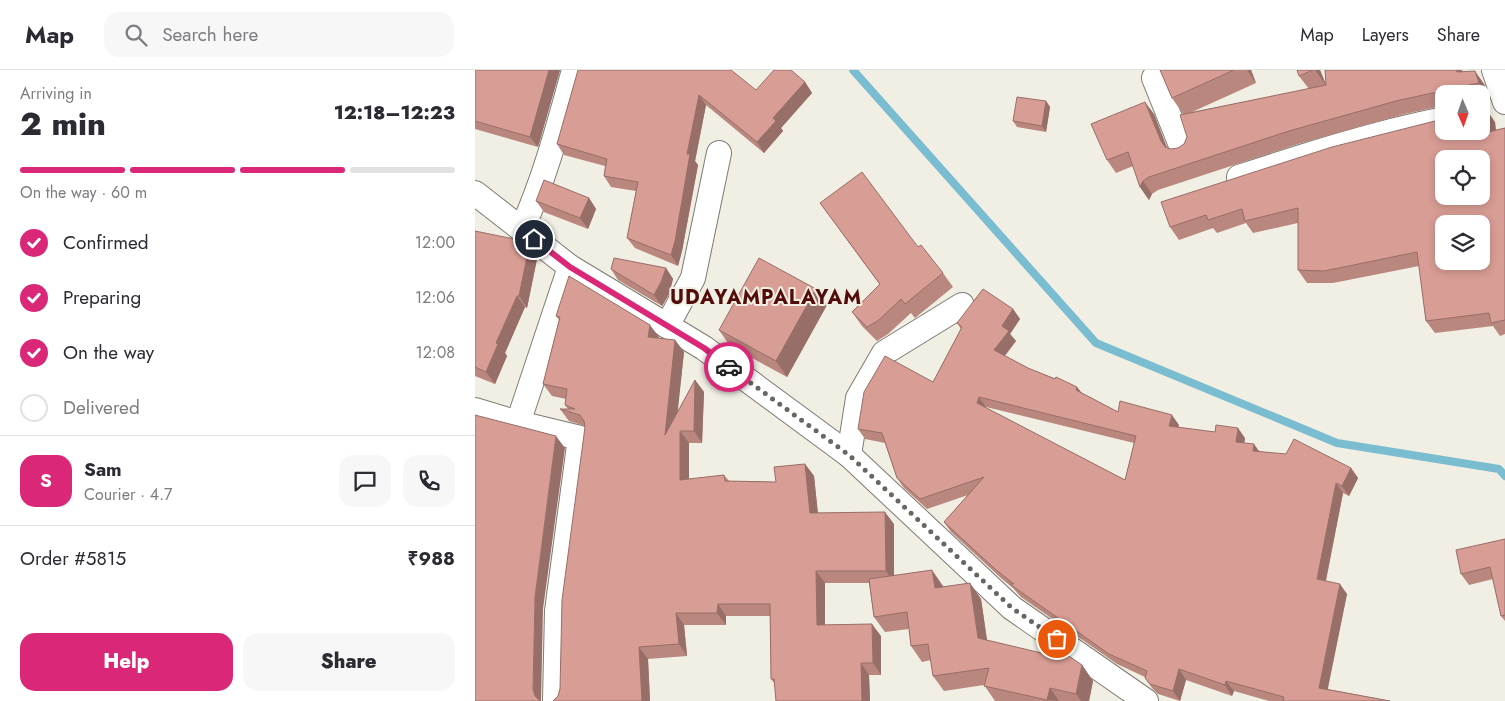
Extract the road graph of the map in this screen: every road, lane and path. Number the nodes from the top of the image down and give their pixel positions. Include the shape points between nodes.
1 (574, 70) edge
2 (1494, 70) edge
3 (1159, 73) edge
4 (1505, 104) edge
5 (1490, 108) edge
6 (1435, 120) edge
7 (1182, 148) edge
8 (719, 152) dead end
9 (1217, 185) edge
10 (475, 193) edge
11 (522, 229) junction
12 (570, 267) junction
13 (962, 305) dead end
14 (667, 326) junction
15 (475, 410) edge
16 (518, 423) junction
17 (849, 455) junction
18 (555, 701) edge
19 (1146, 701) edge

1 - 11 street via 555,140
2 - 4 street
3 - 7 street
4 - 5 street
6 - 9 street via 1308,154
8 - 14 street via 693,278
10 - 11 street
11 - 12 street
12 - 14 street
12 - 16 street
13 - 17 street via 884,353 858,398
14 - 17 street via 704,348
15 - 16 street
16 - 18 street via 580,438 557,611
17 - 19 street via 1012,608

